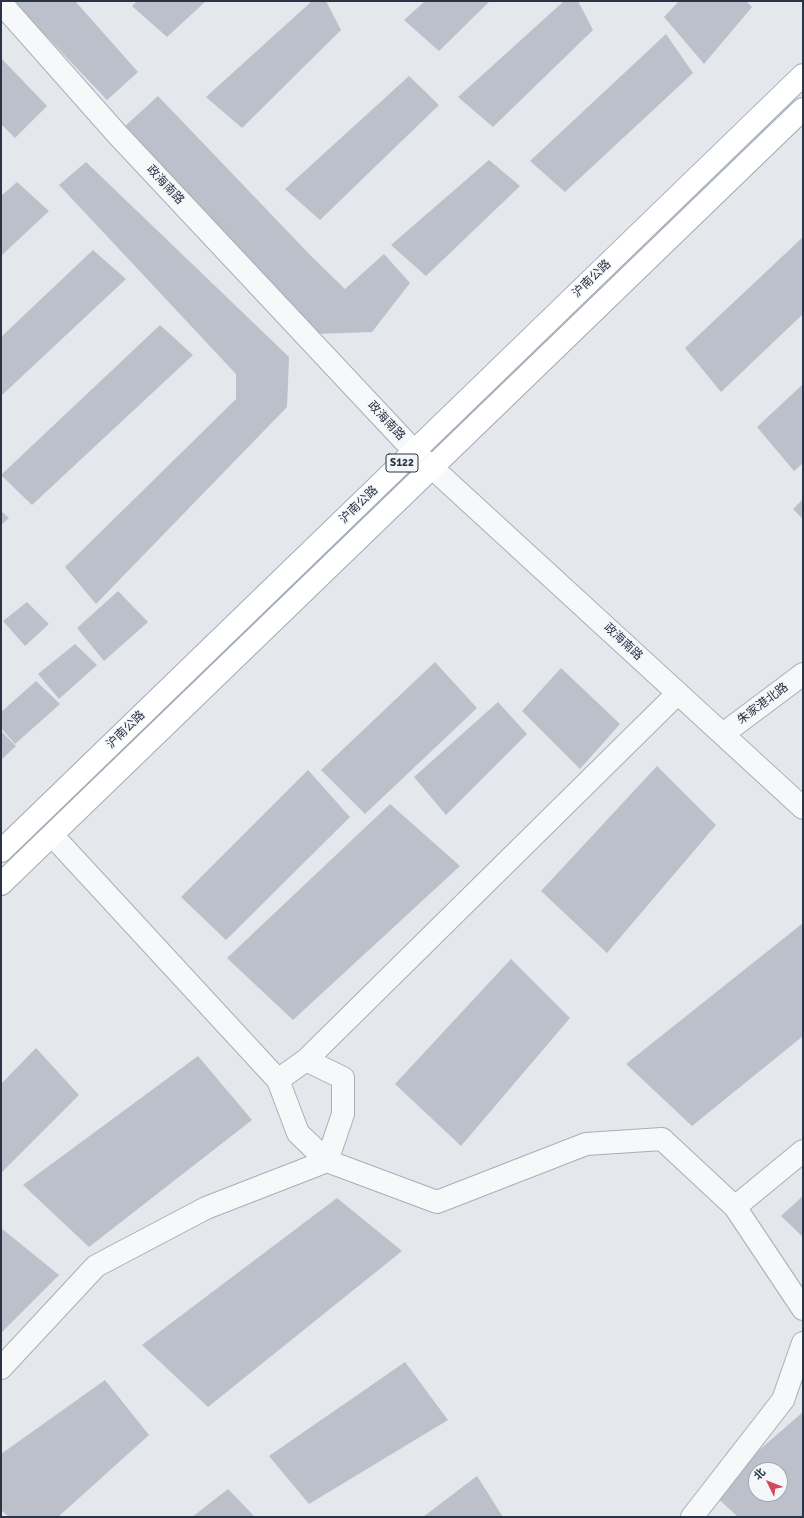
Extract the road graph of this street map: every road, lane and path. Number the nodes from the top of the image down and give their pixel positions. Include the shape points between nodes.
1 (1, 3) edge
2 (803, 75) edge
3 (803, 109) edge
4 (414, 451) junction
5 (433, 467) junction
6 (803, 674) edge
7 (678, 693) junction
8 (723, 734) junction
9 (803, 808) edge
10 (52, 835) junction
11 (1, 851) edge
12 (1, 884) edge
13 (306, 1060) junction
14 (278, 1080) junction
15 (803, 1151) edge
16 (327, 1161) junction
17 (735, 1206) junction
18 (803, 1308) edge
19 (803, 1343) edge
20 (1, 1368) edge
21 (698, 1515) edge

1 - 4 street, 政海南路 via 117,134
2 - 4 main road, 沪南公路 / S122
3 - 5 main road, 沪南公路 / S122
4 - 5 street, 政海南路
4 - 11 main road, 沪南公路 / S122
5 - 7 street, 政海南路
5 - 10 main road, 沪南公路 / S122
6 - 8 street, 朱家港北路
7 - 8 street, 政海南路
7 - 13 street
8 - 9 street, 政海南路
10 - 12 main road, 沪南公路 / S122
10 - 14 street
13 - 14 street
13 - 16 street via 343,1078 343,1114
14 - 16 street via 298,1133
15 - 17 street
16 - 17 street via 437,1202 586,1144 662,1139
16 - 20 street via 206,1208 96,1266
17 - 18 street
19 - 21 street via 783,1400

